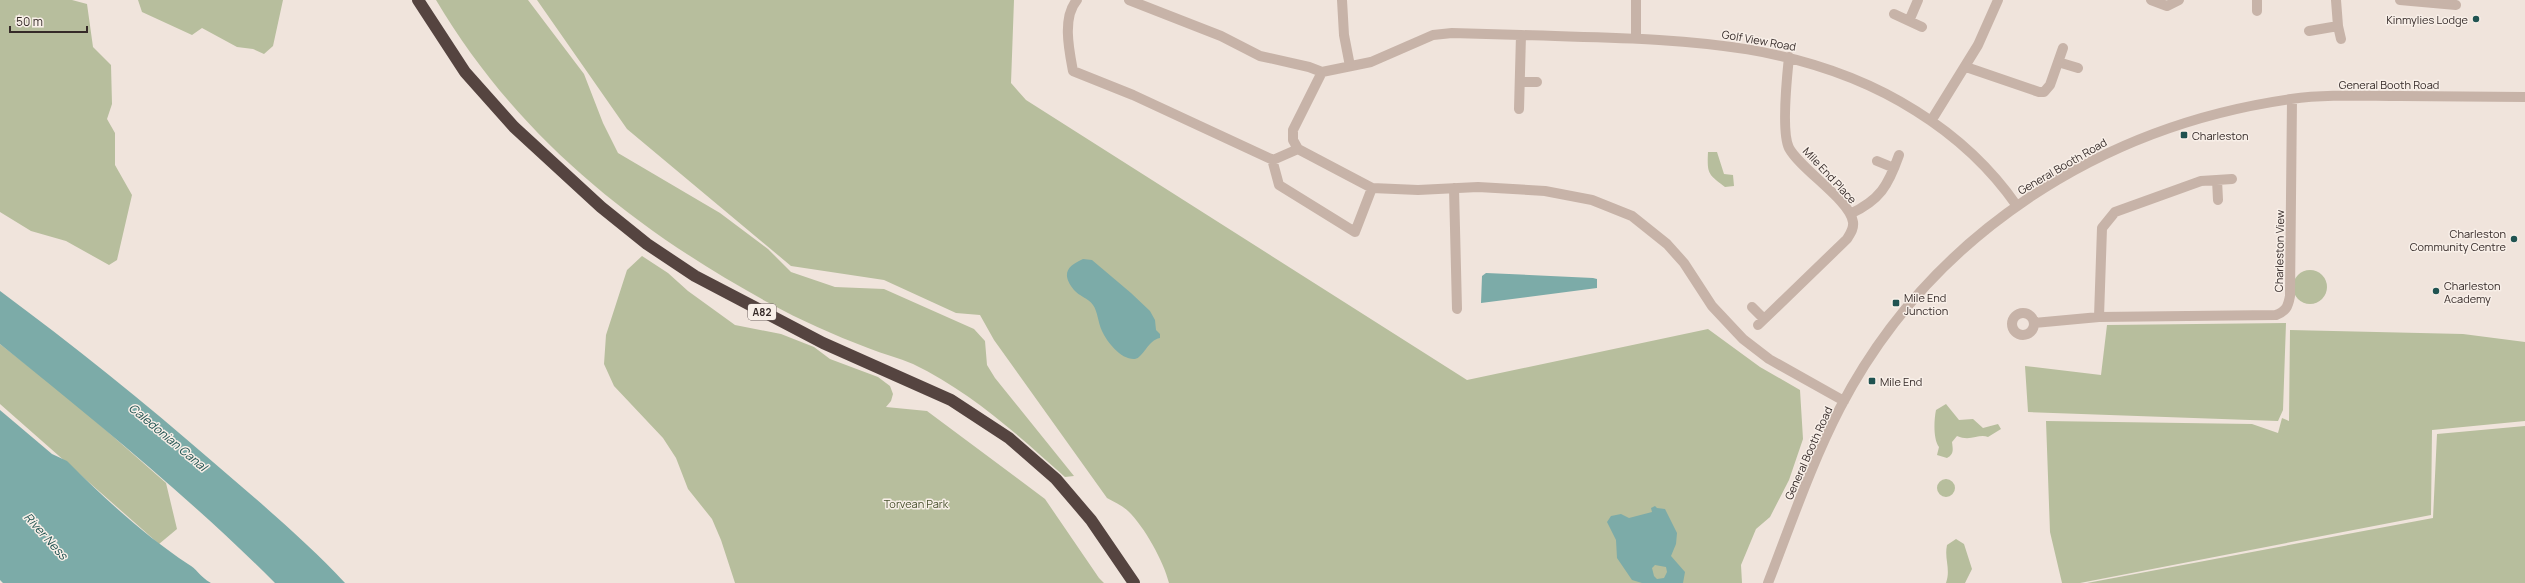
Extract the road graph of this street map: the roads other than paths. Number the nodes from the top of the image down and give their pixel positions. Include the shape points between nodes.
1 (418, 0) edge
2 (1077, 0) edge
3 (1129, 0) edge
4 (1342, 0) edge
5 (1636, 0) edge
6 (1918, 0) edge
7 (1998, 0) edge
8 (2151, 0) edge
9 (2179, 0) edge
10 (2257, 0) edge
11 (2336, 0) edge
12 (2400, 0) edge
13 (2456, 5) dead end
14 (2257, 11) dead end
15 (1894, 14) dead end
16 (1909, 21) junction
17 (2338, 26) junction
18 (1922, 27) dead end
19 (2309, 31) dead end
20 (1521, 35) junction
21 (1636, 39) junction
22 (2341, 39) dead end
23 (2063, 48) dead end
24 (1789, 57) junction
25 (2058, 62) junction
26 (1350, 66) junction
27 (1966, 67) junction
28 (2078, 68) dead end
29 (1322, 72) junction
30 (1520, 82) junction
31 (1537, 82) dead end
32 (2525, 98) edge
33 (2292, 99) junction
34 (1520, 109) dead end
35 (1931, 120) junction
36 (1298, 149) junction
37 (1899, 155) dead end
38 (1272, 160) junction
39 (1877, 161) dead end
40 (1894, 168) junction
41 (2232, 179) dead end
42 (2218, 180) junction
43 (1372, 188) junction
44 (1454, 188) junction
45 (2218, 200) dead end
46 (2016, 206) junction
47 (1850, 214) junction
48 (1752, 307) dead end
49 (1457, 309) dead end
50 (2099, 317) junction
51 (2034, 323) dead end
52 (1844, 401) junction
53 (1134, 583) edge
54 (1768, 583) edge

1 - 53 highway, A82 via 465,72 514,127 601,207 647,244 695,276 823,343 951,400 1009,438 1056,479 1091,520
2 - 38 street via 1070,8 1068,47 1073,71 1133,95
3 - 29 street via 1220,36 1260,56
4 - 26 street via 1344,35
5 - 21 street
6 - 16 street
7 - 27 street
8 - 9 street via 2167,6
10 - 14 street
11 - 17 street
12 - 13 street via 2436,8
15 - 16 street
16 - 18 street
17 - 19 street
17 - 22 street
20 - 21 street, Golf View Road
20 - 26 street, Golf View Road via 1433,35 1371,62
20 - 30 street
21 - 24 street, Golf View Road via 1704,43
23 - 25 street
24 - 35 street, Golf View Road via 1860,80
24 - 47 street, Mile End Place via 1786,130 1789,148
25 - 27 street via 2047,90 2039,92
25 - 28 street
26 - 29 street, Golf View Road
27 - 35 street
29 - 36 street via 1293,130 1293,140
30 - 31 street
30 - 34 street
32 - 33 street, General Booth Road via 2361,96
33 - 46 street, General Booth Road via 2205,117 2126,144 2074,170
33 - 50 street, Charleston View via 2290,296 2284,311 2276,315
35 - 46 street, Golf View Road via 1973,155
36 - 38 street
36 - 43 street
37 - 40 street, Mile End Place
38 - 43 street via 1279,185 1355,232
39 - 40 street
40 - 47 street, Mile End Place via 1884,190 1874,201
41 - 42 street
42 - 45 street
42 - 50 street via 2201,181 2115,212 2108,219 2102,228
43 - 44 street
44 - 49 street
44 - 52 street via 1478,187 1568,194 1610,206 1632,216 1667,244 1684,263 1719,314 1742,339 1769,359
46 - 52 street, General Booth Road via 1959,253 1904,311
47 - 48 street, Mile End Place via 1852,232 1847,239 1761,322
50 - 51 street, Charleston View
52 - 54 street, General Booth Road via 1819,451

